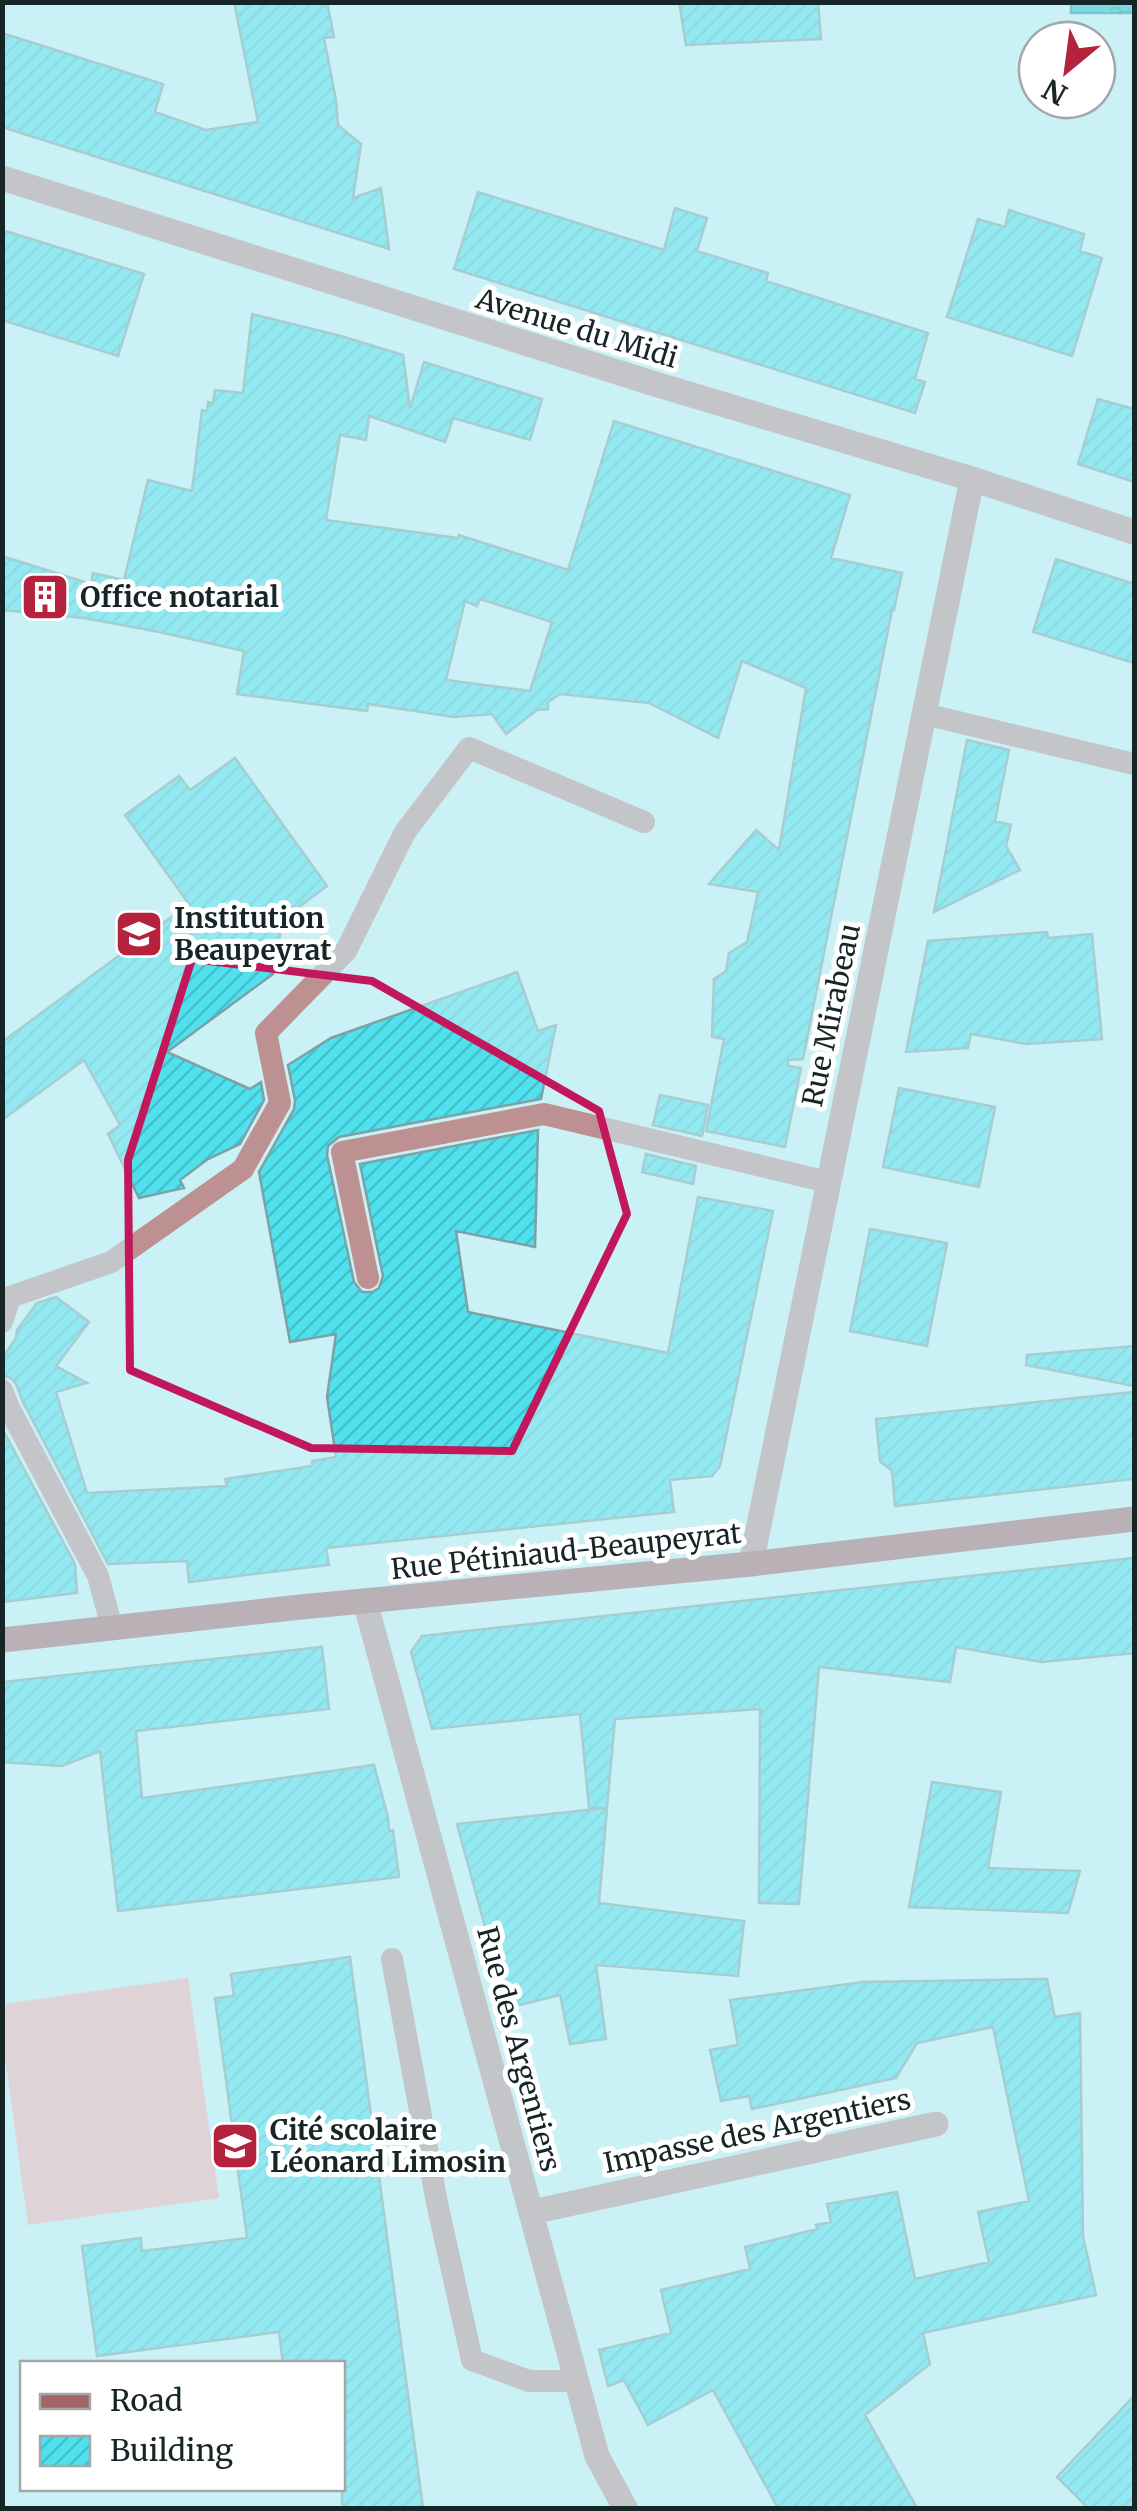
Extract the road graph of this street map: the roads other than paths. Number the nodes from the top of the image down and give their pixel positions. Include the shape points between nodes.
1 (2, 178) edge
2 (972, 479) junction
3 (1134, 532) edge
4 (924, 714) junction
5 (1134, 764) edge
6 (644, 822) dead end
7 (828, 1182) junction
8 (368, 1278) dead end
9 (2, 1322) edge
10 (2, 1390) edge
11 (1134, 1519) edge
12 (751, 1564) junction
13 (364, 1601) junction
14 (112, 1628) junction
15 (2, 1640) edge
16 (392, 1959) dead end
17 (936, 2124) dead end
18 (532, 2212) junction
19 (576, 2380) junction
20 (626, 2508) edge

1 - 2 street, Avenue du Midi
2 - 3 street, Avenue du Midi
2 - 4 street, Rue Mirabeau
4 - 5 lane
4 - 7 street, Rue Mirabeau
6 - 9 lane via 468,748 405,832 346,951 266,1033 280,1102 243,1169 110,1262 10,1296
7 - 8 lane via 544,1114 342,1152
7 - 12 street, Rue Mirabeau
10 - 14 lane via 98,1576
11 - 12 street, Rue Pétiniaud-Beaupeyrat
12 - 13 street, Rue Pétiniaud-Beaupeyrat
13 - 14 street, Rue Pétiniaud-Beaupeyrat
13 - 18 street, Rue des Argentiers
14 - 15 street, Rue Pétiniaud-Beaupeyrat
16 - 19 lane via 472,2360 529,2380
17 - 18 street, Impasse des Argentiers
18 - 19 street, Rue des Argentiers
19 - 20 street, Rue des Argentiers via 596,2456

